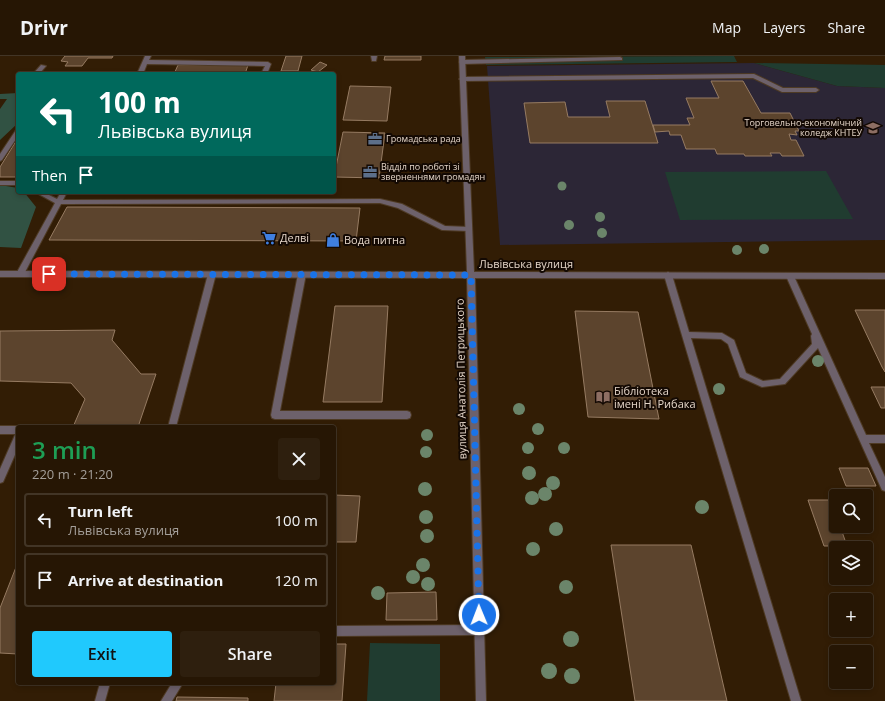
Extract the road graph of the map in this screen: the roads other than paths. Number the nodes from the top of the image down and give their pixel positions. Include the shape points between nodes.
1 (148, 56) edge
2 (538, 58) edge
3 (462, 59) edge
4 (620, 59) dead end
5 (146, 62) junction
6 (43, 66) dead end
7 (38, 72) edge
8 (141, 72) edge
9 (265, 72) edge
10 (462, 79) junction
11 (816, 90) dead end
12 (16, 134) edge
13 (0, 158) edge
14 (0, 183) edge
15 (16, 183) edge
16 (42, 194) edge
17 (63, 194) edge
18 (58, 202) junction
19 (469, 229) junction
20 (0, 274) edge
21 (20, 274) junction
22 (212, 274) junction
23 (302, 274) junction
24 (471, 275) junction
25 (668, 275) junction
26 (790, 276) junction
27 (885, 276) edge
28 (814, 329) junction
29 (686, 335) junction
30 (407, 415) dead end
31 (173, 425) edge
32 (0, 430) edge
33 (16, 430) edge
34 (863, 438) junction
35 (885, 439) edge
36 (16, 443) edge
37 (0, 479) edge
38 (885, 487) edge
39 (479, 630) junction
40 (336, 631) edge
41 (104, 685) edge
42 (177, 685) edge
43 (100, 701) edge
44 (166, 701) edge
45 (481, 701) edge
46 (796, 701) edge

1 - 5 street
2 - 3 street
2 - 4 street
3 - 10 street, вулиця Анатолія Петрицького
5 - 8 street
5 - 9 street via 268,64
6 - 7 street
10 - 11 street via 754,76 782,90
10 - 19 street, вулиця Анатолія Петрицького
12 - 13 street
14 - 15 street
16 - 18 street
17 - 18 street
18 - 19 street via 128,199 380,201 400,206 444,228
18 - 21 street
19 - 24 street, вулиця Анатолія Петрицького
20 - 21 street, Львівська вулиця
21 - 22 street, Львівська вулиця
22 - 23 street, Львівська вулиця
22 - 31 street
23 - 24 street, Львівська вулиця
23 - 30 street via 275,415
24 - 25 street, Львівська вулиця
24 - 39 street, вулиця Анатолія Петрицького
25 - 26 street, Львівська вулиця
25 - 29 street
26 - 27 street, Львівська вулиця
26 - 28 street
28 - 29 street via 816,345 782,382 762,384 743,375 731,342 722,336
28 - 34 street
29 - 46 street
32 - 33 street
34 - 35 street
34 - 38 street
36 - 37 street
39 - 40 street
39 - 45 street, вулиця Анатолія Петрицького
41 - 43 street
42 - 44 street

